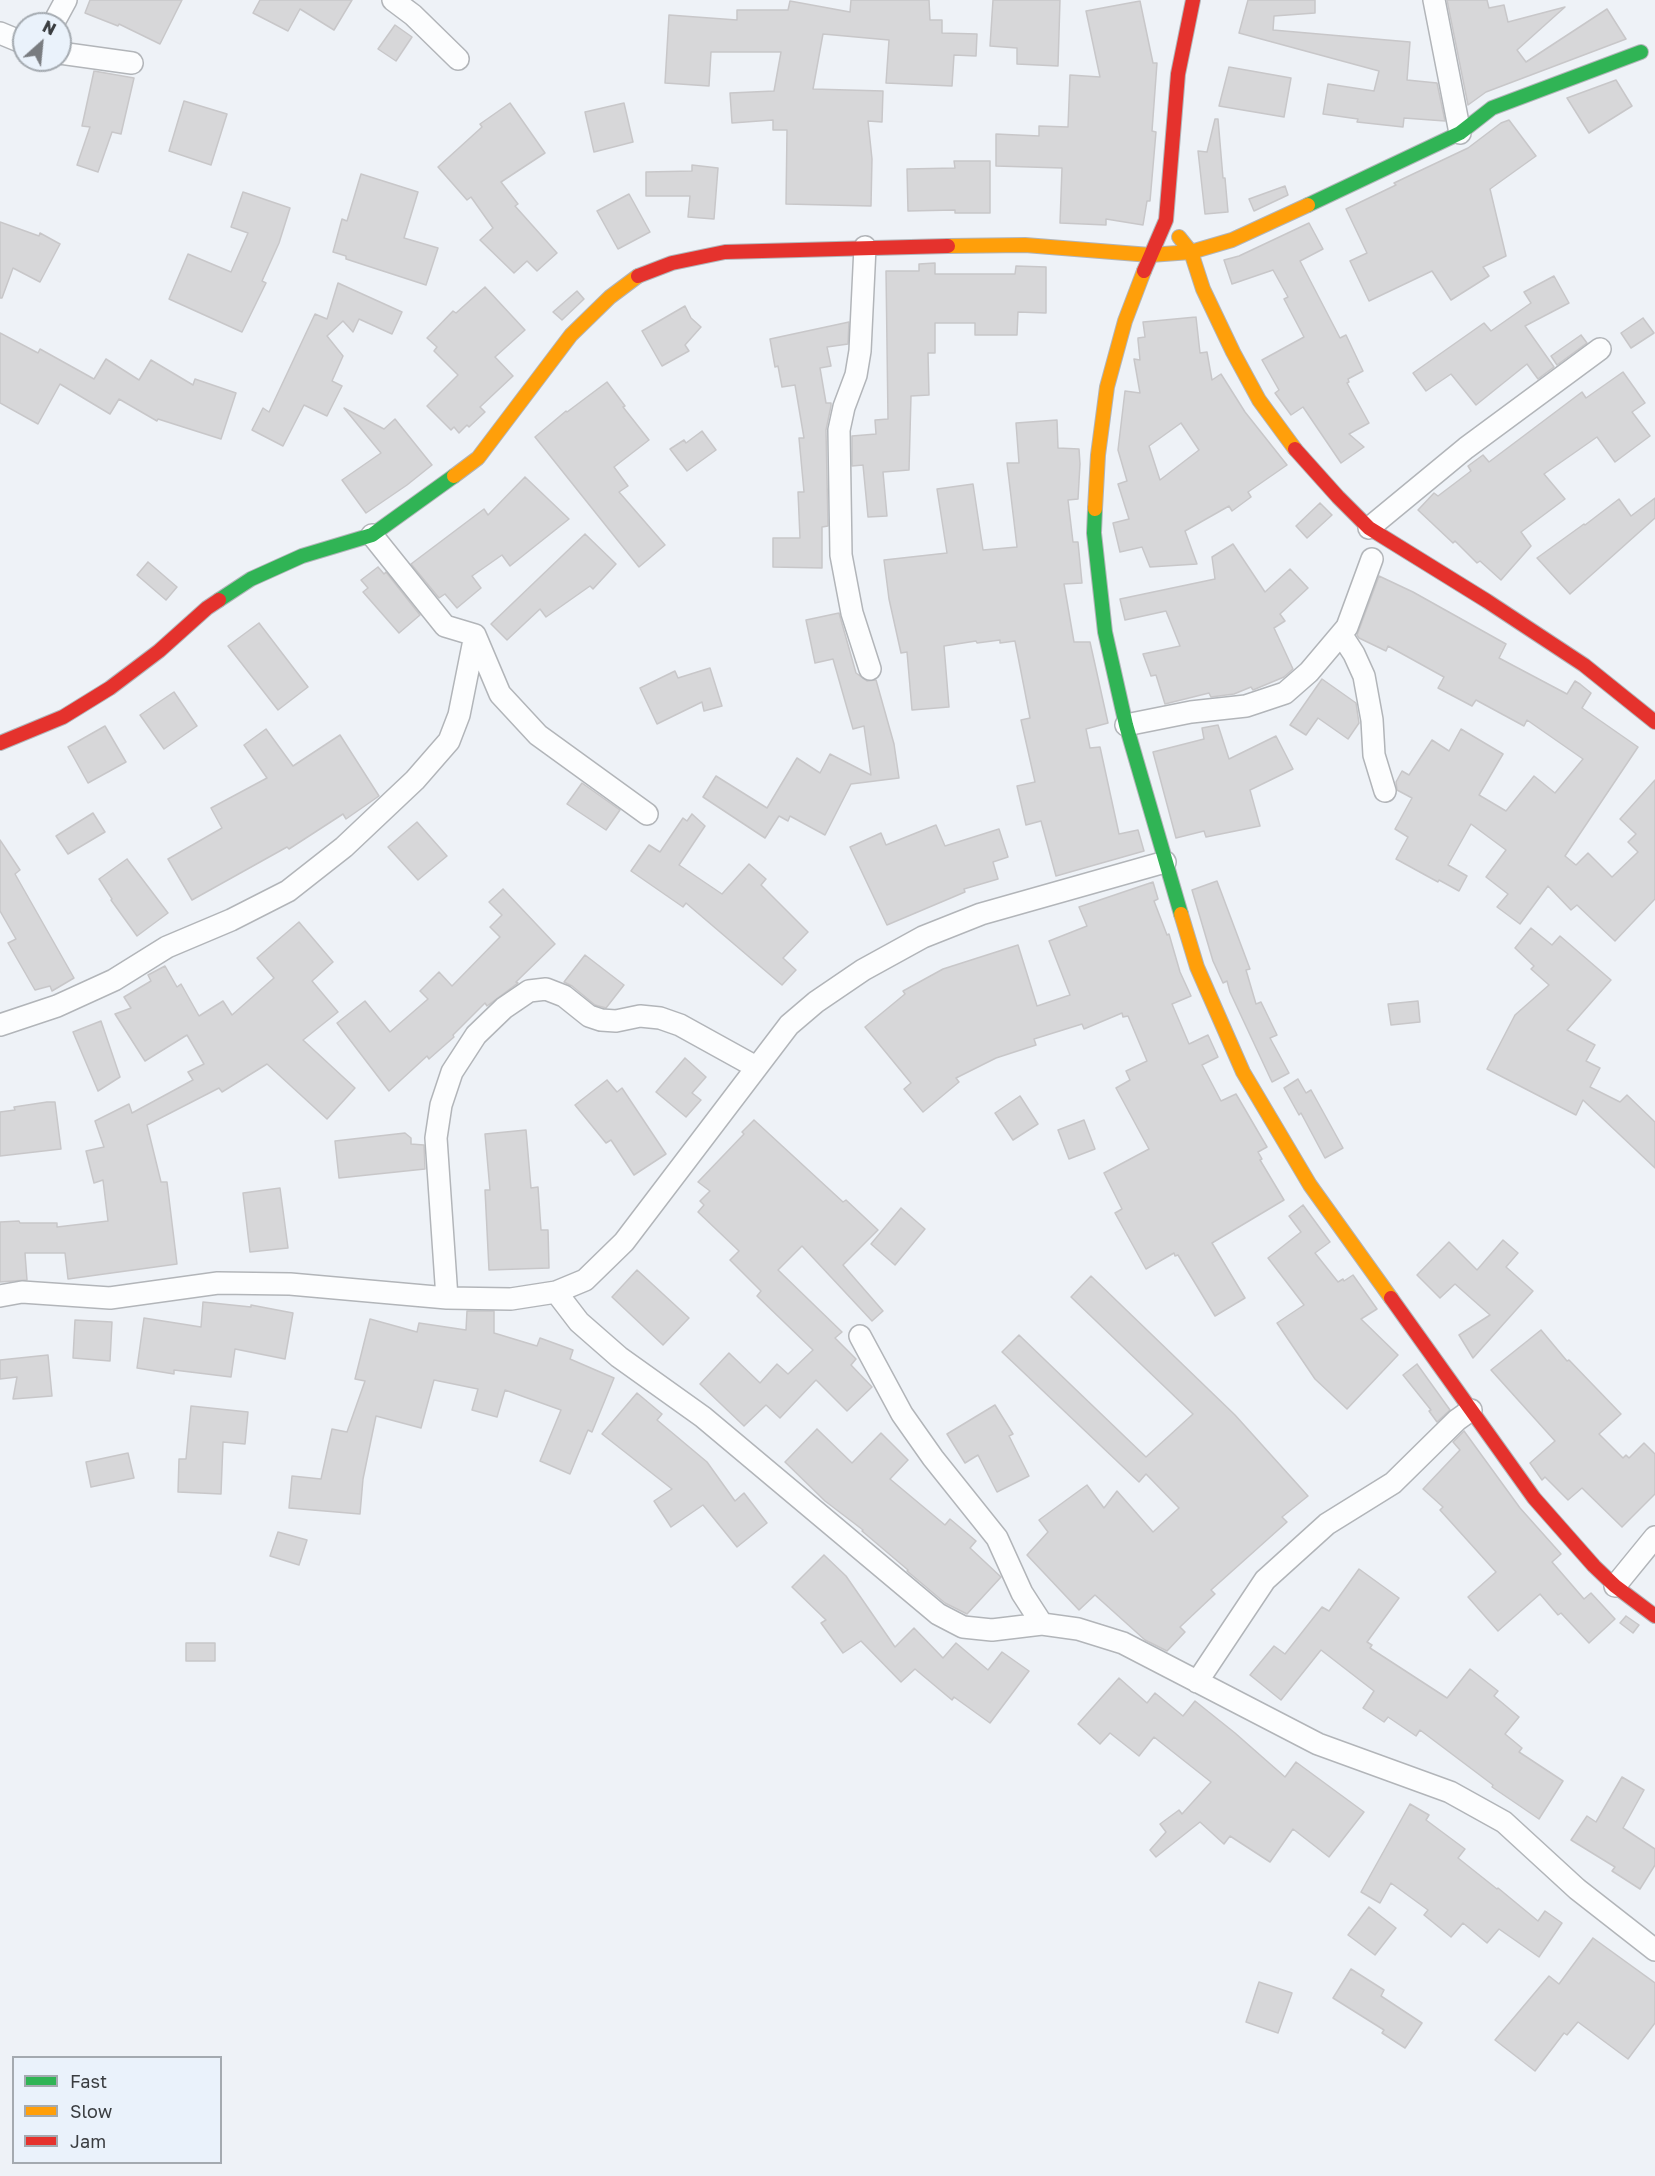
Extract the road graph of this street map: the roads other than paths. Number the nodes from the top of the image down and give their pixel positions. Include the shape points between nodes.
1 (393, 0) edge
2 (1192, 0) edge
3 (1434, 0) edge
4 (1641, 52) dead end
5 (72, 55) edge
6 (458, 59) dead end
7 (132, 63) dead end
8 (1460, 133) junction
9 (1166, 220) junction
10 (865, 247) junction
11 (1191, 252) junction
12 (1150, 255) junction
13 (1600, 349) dead end
14 (1369, 528) junction
15 (372, 535) junction
16 (1372, 559) dead end
17 (1341, 634) junction
18 (474, 635) junction
19 (870, 669) dead end
20 (1655, 722) edge
21 (1126, 725) junction
22 (0, 743) edge
23 (1385, 791) dead end
24 (647, 814) dead end
25 (1165, 862) junction
26 (0, 1025) edge
27 (756, 1067) junction
28 (556, 1292) junction
29 (0, 1296) edge
30 (447, 1298) junction
31 (860, 1336) dead end
32 (1471, 1410) junction
33 (1655, 1537) edge
34 (1615, 1586) junction
35 (1655, 1616) edge
36 (1042, 1624) junction
37 (1197, 1682) junction
38 (1655, 1950) edge

1 - 6 street
2 - 9 street via 1178,74
3 - 8 street
4 - 8 street via 1492,108
5 - 7 street
8 - 11 street via 1232,240
9 - 11 street
9 - 12 street
10 - 12 street via 1025,245
10 - 15 street via 725,252 672,263 639,275 571,335 478,458
10 - 19 street via 860,351 839,430 841,555 852,613
11 - 12 street
11 - 14 street via 1203,290 1259,400 1296,450
12 - 21 street via 1125,321 1110,376 1098,455 1094,533 1105,632
13 - 14 street via 1466,448
14 - 20 street via 1584,665
15 - 18 street via 445,626
15 - 22 street via 302,556 251,579 207,608 110,688 63,717
16 - 17 street
17 - 21 street via 1285,693 1246,706
17 - 23 street via 1364,676 1374,755
18 - 24 street via 500,694 538,735
18 - 26 street via 459,715 449,741 416,780 344,847 288,891 167,947 114,980 57,1006
21 - 25 street
25 - 27 street via 981,914 923,938 863,970 816,1002 789,1025
25 - 32 street via 1197,967 1243,1072 1310,1185
27 - 28 street via 624,1242 585,1280
27 - 30 street via 680,1025 640,1016 601,1020 546,988 529,991 504,1008 476,1035 452,1072 441,1104 436,1138
28 - 30 street via 511,1299
28 - 36 street via 579,1322 619,1357 703,1417 938,1614 963,1627 992,1630
29 - 30 street via 22,1292 110,1298 218,1283 290,1284
31 - 36 street via 902,1414 997,1538 1022,1593
32 - 34 street via 1534,1498
32 - 37 street via 1393,1483 1327,1524 1265,1580
33 - 34 street
34 - 35 street
36 - 37 street via 1078,1629 1123,1643
37 - 38 street via 1318,1744 1450,1792 1504,1822 1577,1889

